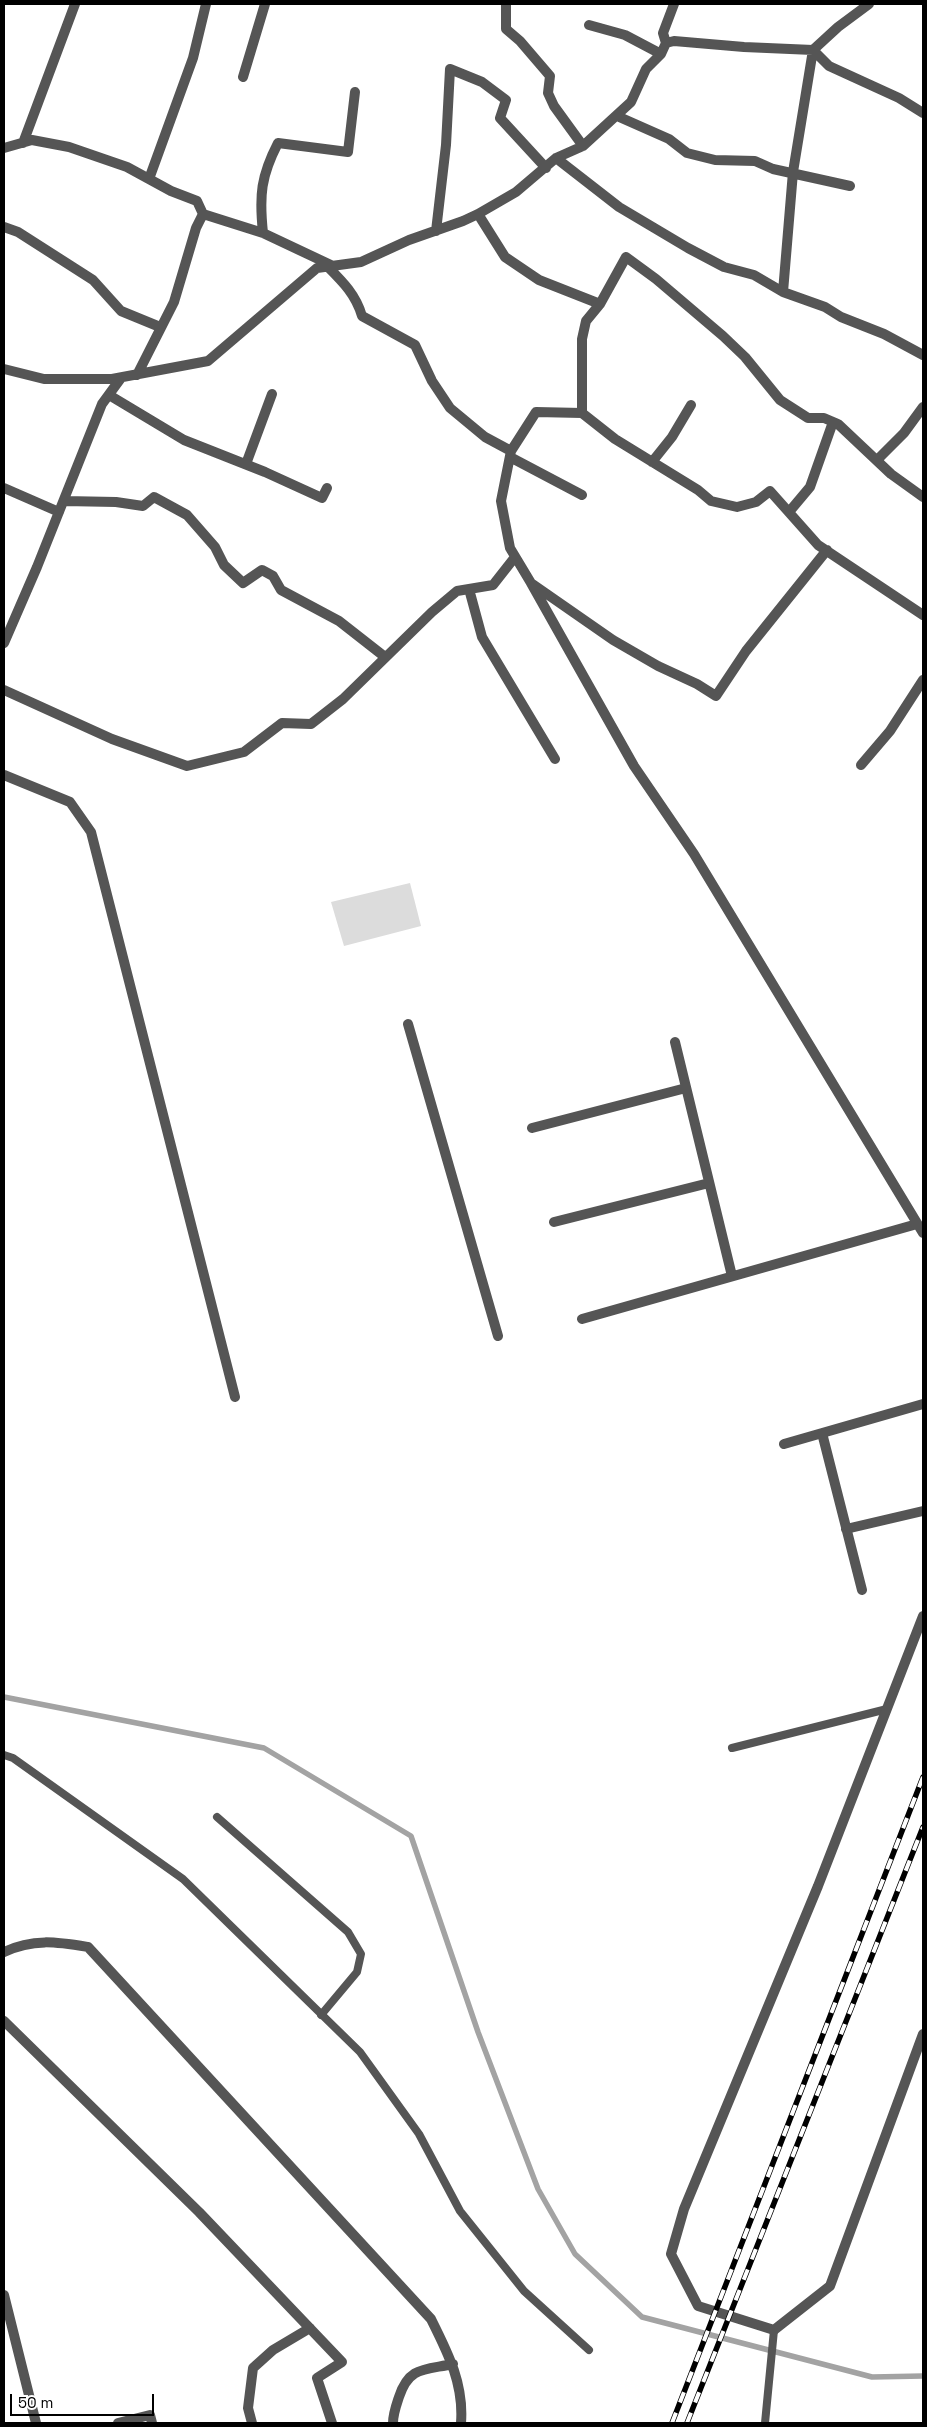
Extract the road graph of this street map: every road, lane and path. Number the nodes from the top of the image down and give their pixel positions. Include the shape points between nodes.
1 (76, 4) edge
2 (206, 4) edge
3 (265, 4) edge
4 (506, 4) edge
5 (674, 4) edge
6 (869, 4) edge
7 (589, 25) dead end
8 (666, 43) junction
9 (813, 50) junction
10 (661, 54) junction
11 (244, 77) dead end
12 (355, 92) dead end
13 (923, 113) edge
14 (617, 116) junction
15 (23, 143) junction
16 (583, 146) junction
17 (4, 148) edge
18 (556, 158) junction
19 (546, 168) junction
20 (793, 172) junction
21 (149, 179) junction
22 (850, 186) dead end
23 (203, 214) junction
24 (478, 214) junction
25 (4, 227) edge
26 (436, 231) junction
27 (262, 233) junction
28 (331, 266) junction
29 (782, 292) junction
30 (600, 304) junction
31 (160, 327) junction
32 (923, 355) edge
33 (4, 369) edge
34 (137, 375) junction
35 (121, 378) junction
36 (272, 394) dead end
37 (109, 395) junction
38 (691, 405) dead end
39 (923, 407) edge
40 (582, 413) junction
41 (833, 422) junction
42 (510, 454) junction
43 (877, 460) junction
44 (652, 462) junction
45 (246, 464) junction
46 (4, 488) edge
47 (327, 488) dead end
48 (582, 495) dead end
49 (923, 497) edge
50 (64, 501) junction
51 (59, 512) junction
52 (789, 512) junction
53 (827, 550) junction
54 (515, 557) junction
55 (531, 583) junction
56 (469, 589) junction
57 (923, 615) edge
58 (4, 643) edge
59 (385, 657) junction
60 (923, 680) edge
61 (4, 690) edge
62 (555, 760) dead end
63 (861, 765) dead end
64 (4, 775) edge
65 (408, 1024) dead end
66 (675, 1042) dead end
67 (686, 1088) junction
68 (532, 1128) dead end
69 (709, 1183) junction
70 (554, 1222) dead end
71 (920, 1229) edge
72 (732, 1276) junction
73 (582, 1319) dead end
74 (498, 1336) dead end
75 (235, 1397) dead end
76 (923, 1404) edge
77 (822, 1433) junction
78 (784, 1444) dead end
79 (923, 1511) edge
80 (846, 1529) junction
81 (862, 1590) dead end
82 (923, 1616) edge
83 (887, 1709) junction
84 (732, 1748) dead end
85 (4, 1755) edge
86 (217, 1817) dead end
87 (4, 1952) edge
88 (321, 2015) junction
89 (4, 2021) edge
90 (923, 2034) edge
91 (4, 2295) edge
92 (310, 2328) junction
93 (774, 2330) junction
94 (589, 2350) dead end
95 (454, 2364) junction
96 (36, 2423) edge
97 (118, 2423) edge
98 (152, 2423) edge
99 (252, 2423) edge
100 (332, 2423) edge
101 (393, 2423) edge
102 (461, 2423) edge
103 (765, 2423) edge

1 - 15 street
2 - 21 street via 193,58
3 - 11 street
4 - 16 street via 506,29 550,76 548,93 554,106
5 - 8 street via 663,33
6 - 9 street
7 - 10 street via 625,35
8 - 9 street
8 - 10 street
9 - 13 street via 829,66 899,98
9 - 20 street
10 - 14 street via 646,69 631,102
12 - 27 street via 348,152 278,142 264,176 260,204
14 - 16 street
14 - 20 street via 669,140 687,153 715,160 755,161 772,169
15 - 17 street
15 - 21 street via 32,140 68,148 127,167
16 - 18 street
18 - 19 street
18 - 29 street via 619,206 662,233 724,267 754,276
19 - 24 street via 516,192
19 - 26 street via 500,118 506,100 482,82 450,69 446,145
20 - 22 street
20 - 29 street
21 - 23 street via 197,201
23 - 27 street
23 - 31 street via 174,302
24 - 26 street
24 - 30 street via 505,257 540,280
25 - 31 street via 18,232 93,280 120,311
26 - 28 street via 361,262
27 - 28 street
28 - 34 street via 317,268 208,361
28 - 42 street via 358,302 362,316 415,345 432,381 450,408
29 - 32 street via 825,307
30 - 40 street via 586,321 582,339
30 - 41 street via 626,257 723,336 780,400 808,418 824,418
31 - 34 street
33 - 35 street via 44,380
34 - 35 street
35 - 37 street
36 - 45 street
37 - 45 street via 184,440
37 - 50 street via 102,404
38 - 44 street
39 - 43 street via 904,433
40 - 42 street via 536,412
40 - 44 street
41 - 43 street
41 - 52 street via 810,487
42 - 48 street
42 - 54 street via 501,501 510,548
43 - 49 street
44 - 52 street via 711,501 736,507 756,502 770,491
45 - 47 street via 322,498
46 - 51 street
50 - 51 street
50 - 59 street via 143,506 154,497 187,515 215,547 224,565 243,583 262,570 272,576 281,590 339,621
51 - 58 street
52 - 53 street via 818,545
53 - 55 street via 746,651 716,696 613,640
53 - 57 street
54 - 55 street
54 - 56 street via 493,585
55 - 71 street via 634,766 694,854
56 - 59 street via 456,591
56 - 62 street via 482,637
59 - 61 street via 343,699 311,724 282,723 244,752 187,766 112,739
60 - 63 street via 890,731
64 - 75 street via 70,802 91,832
65 - 74 street
66 - 67 street
67 - 68 street
67 - 69 street
69 - 70 street
69 - 72 street
71 - 72 street
72 - 73 street
76 - 77 street
77 - 78 street
77 - 80 street
79 - 80 street
80 - 81 street
82 - 83 street
83 - 84 lane
83 - 93 street via 818,1886 684,2209 671,2254 698,2306
85 - 88 lane via 64,1793 182,1879
86 - 88 lane via 348,1932 361,1954 357,1972
87 - 95 street via 49,1940 88,1946 431,2319
88 - 94 lane via 360,2052 419,2134 460,2211 524,2291
89 - 92 street via 199,2212
90 - 93 street via 830,2286
91 - 96 street
92 - 99 street via 273,2350 253,2368 248,2408
92 - 100 street via 342,2362 317,2378
93 - 103 lane
95 - 101 street via 414,2372 408,2377 401,2390
95 - 102 street
97 - 98 street via 150,2415

